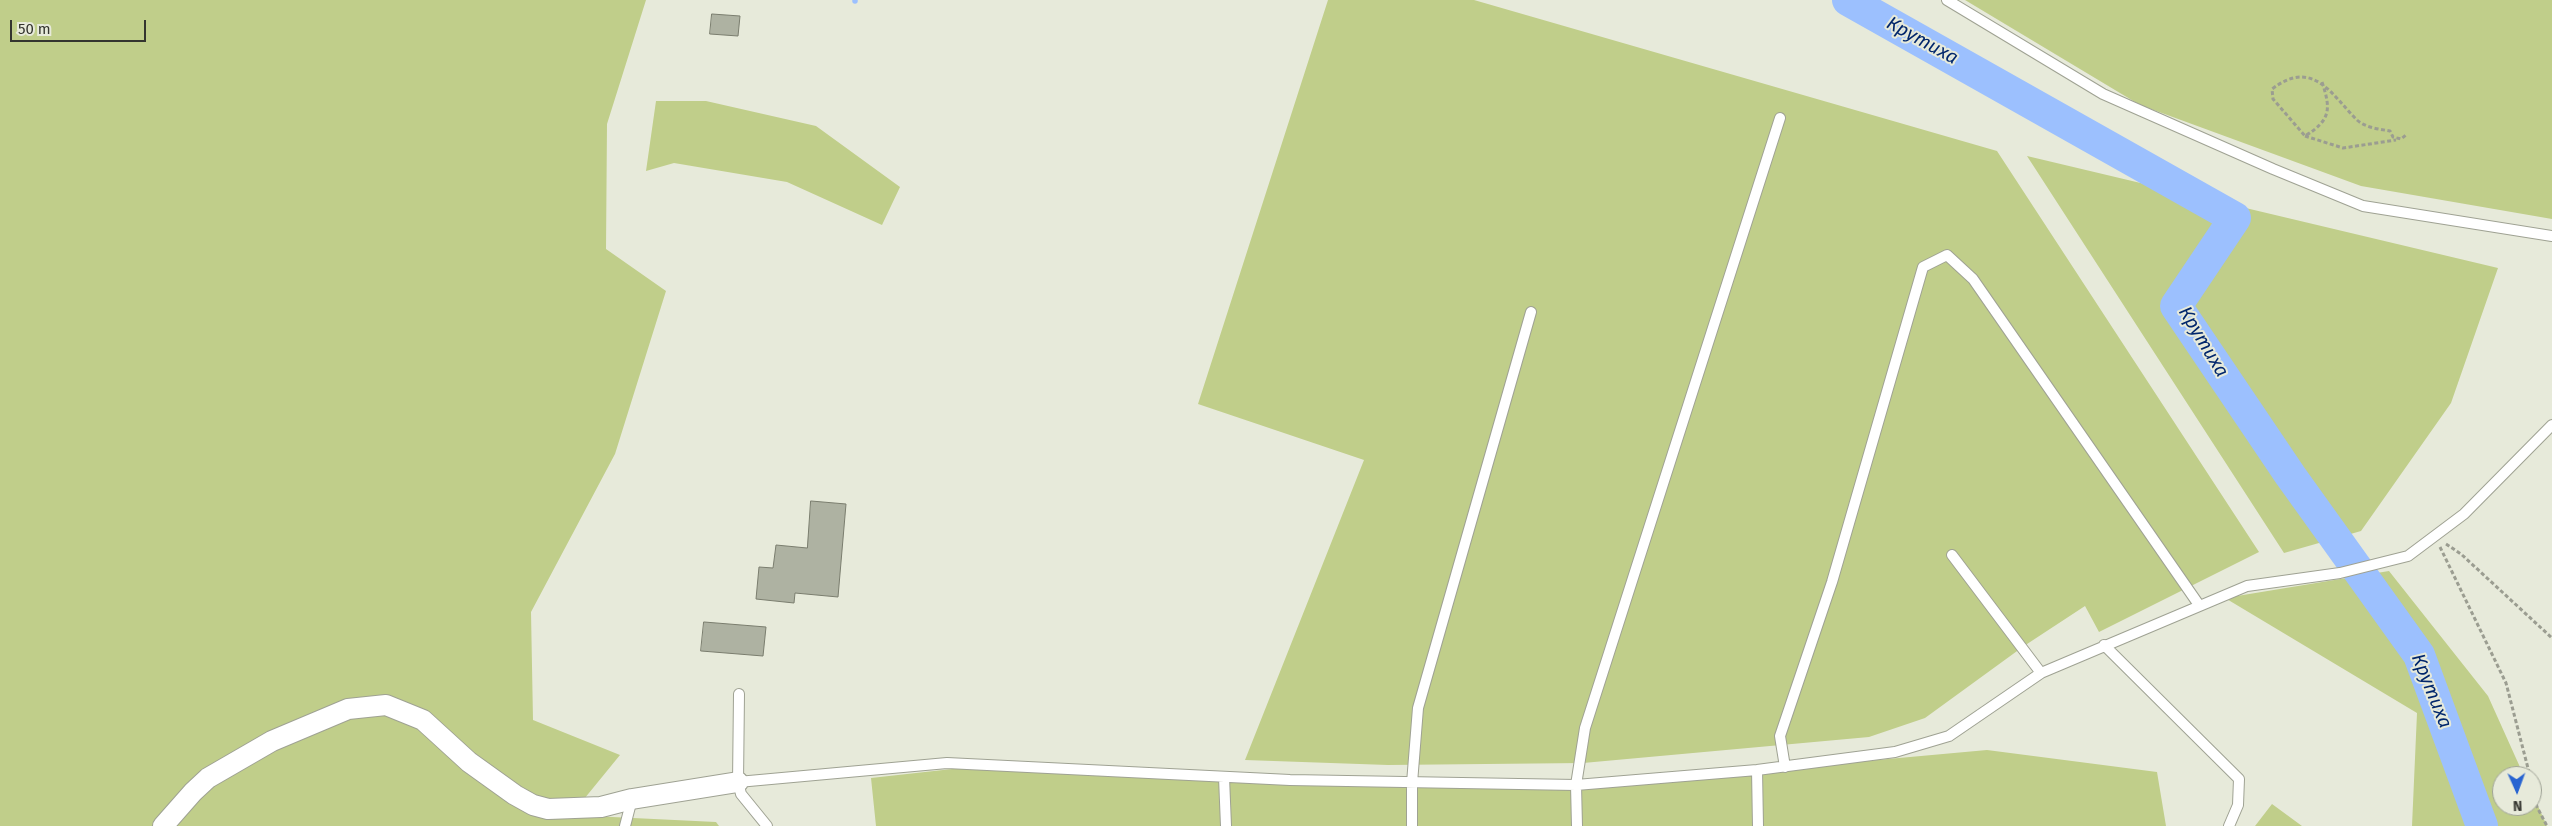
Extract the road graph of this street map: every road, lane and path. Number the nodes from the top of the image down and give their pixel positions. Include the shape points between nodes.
1 (1947, 0) edge
2 (2322, 82) junction
3 (1780, 118) dead end
4 (2406, 135) dead end
5 (2305, 136) junction
6 (2401, 139) junction
7 (2552, 236) edge
8 (1531, 312) dead end
9 (2552, 425) edge
10 (2435, 538) junction
11 (1952, 555) dead end
12 (2199, 605) junction
13 (2552, 638) edge
14 (2104, 645) junction
15 (2041, 673) junction
16 (739, 694) dead end
17 (2527, 766) edge
18 (1785, 767) junction
19 (1757, 770) junction
20 (1224, 776) junction
21 (738, 782) junction
22 (1412, 783) junction
23 (1576, 785) junction
24 (632, 799) junction
25 (163, 826) edge
26 (626, 826) edge
27 (767, 826) edge
28 (1226, 826) edge
29 (1412, 826) edge
30 (1577, 826) edge
31 (1758, 826) edge
32 (2229, 826) edge

1 - 7 lane via 2103,94 2363,206
2 - 5 path via 2328,110 2319,125
2 - 5 path via 2314,78 2288,79 2272,89 2274,99
2 - 6 path via 2358,120 2373,128 2390,131 2393,137
3 - 23 lane via 1585,728
4 - 6 path
5 - 6 path via 2343,148
8 - 22 lane via 1418,708
9 - 10 lane via 2464,514
10 - 12 lane via 2408,556 2340,574 2247,586
10 - 13 path via 2461,554
10 - 17 path via 2506,683
11 - 15 lane
12 - 14 lane
12 - 18 lane via 1973,280 1947,255 1923,267 1832,582 1780,736
14 - 15 lane
14 - 32 lane via 2239,779 2238,806
15 - 18 lane via 1949,736 1895,752
16 - 21 lane
18 - 19 lane
19 - 23 lane
19 - 31 lane
20 - 21 lane via 947,763
20 - 22 lane
20 - 28 lane
21 - 24 street
21 - 27 lane via 741,794
22 - 23 lane
22 - 29 lane
23 - 30 lane
24 - 25 street via 601,807 563,810 533,805 514,796 469,762 423,720 386,705 348,709 265,746 208,778
24 - 26 lane

